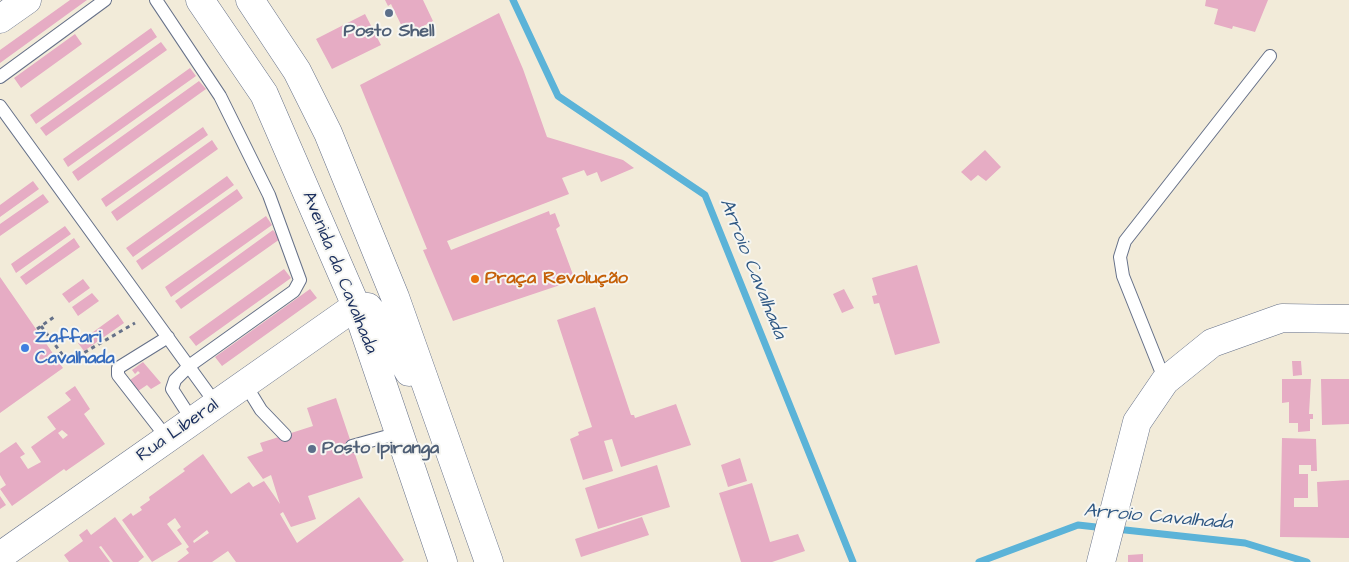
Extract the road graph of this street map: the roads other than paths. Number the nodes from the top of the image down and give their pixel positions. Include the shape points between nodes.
1 (27, 0) edge
2 (105, 0) edge
3 (156, 0) edge
4 (200, 0) edge
5 (250, 0) edge
6 (0, 19) edge
7 (1270, 56) dead end
8 (0, 77) edge
9 (0, 106) edge
10 (356, 306) junction
11 (1349, 319) edge
12 (168, 337) junction
13 (189, 366) junction
14 (1165, 381) junction
15 (245, 384) junction
16 (216, 404) junction
17 (192, 420) junction
18 (399, 433) junction
19 (285, 435) dead end
20 (446, 437) junction
21 (167, 438) junction
22 (352, 446) dead end
23 (0, 556) edge
24 (443, 562) edge
25 (489, 562) edge
26 (1102, 562) edge

1 - 6 main road
2 - 8 lane
3 - 13 lane via 220,96 269,195 300,280 294,290
4 - 10 main road, Avenida da Cavalhada via 264,94
5 - 20 main road via 297,71 328,133 395,297
7 - 14 lane via 1125,241 1120,257 1123,276
9 - 12 lane
10 - 15 main road, Rua Liberal
10 - 18 main road, Avenida da Cavalhada
10 - 20 main road via 368,307 377,318
11 - 14 main road via 1282,318 1212,343
12 - 13 lane
12 - 21 lane via 118,368 118,376
13 - 16 lane
13 - 17 lane via 175,380 172,389
14 - 26 main road via 1137,422
15 - 16 main road, Rua Liberal
15 - 19 lane via 261,410
16 - 17 main road, Rua Liberal
17 - 21 main road, Rua Liberal
18 - 22 lane
18 - 24 main road, Avenida da Cavalhada
20 - 25 main road
21 - 23 main road, Rua Liberal

